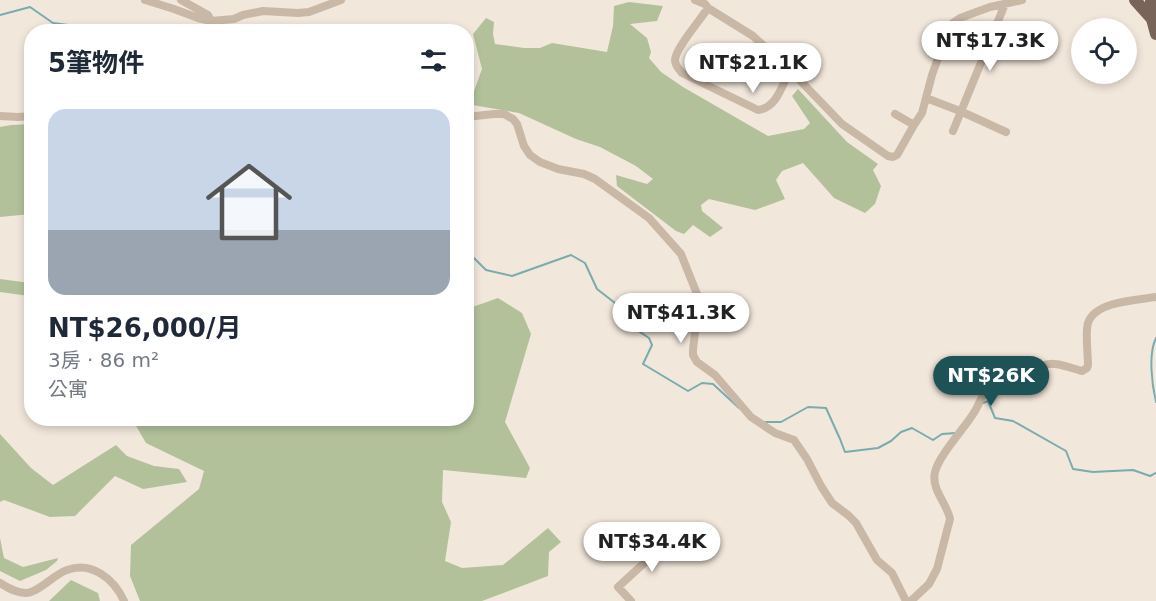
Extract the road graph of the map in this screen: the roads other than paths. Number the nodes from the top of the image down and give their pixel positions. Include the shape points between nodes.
1 (145, 0) edge
2 (181, 0) edge
3 (341, 0) edge
4 (695, 0) edge
5 (1022, 0) edge
6 (1135, 0) edge
7 (1151, 0) edge
8 (1005, 4) junction
9 (708, 8) junction
10 (1154, 18) edge
11 (211, 21) junction
12 (1156, 34) edge
13 (790, 70) junction
14 (926, 99) junction
15 (960, 111) junction
16 (895, 114) dead end
17 (0, 116) edge
18 (474, 116) edge
19 (24, 117) edge
20 (914, 125) junction
21 (953, 131) dead end
22 (1006, 132) dead end
23 (1156, 297) edge
24 (665, 544) dead end
25 (0, 583) edge
26 (124, 601) edge
27 (631, 601) edge
28 (906, 601) edge
29 (911, 601) edge

1 - 11 street
2 - 11 street
3 - 11 street via 309,12 263,11 234,20
4 - 9 street
5 - 8 street
6 - 10 main road
7 - 10 main road
8 - 14 street via 990,6 950,25
8 - 15 street
9 - 13 street via 753,36
9 - 13 street via 678,50 676,66 682,73 758,110 771,105
10 - 12 main road
13 - 20 street via 842,124 888,156 897,155
14 - 15 street
14 - 20 street
15 - 21 street
15 - 22 street
16 - 20 street
17 - 19 street
18 - 28 street via 504,114 513,119 530,156 558,169 596,179 649,218 681,254 697,294 693,349 697,362 715,375 751,417 794,440 832,503 856,523 877,560 892,573
23 - 29 street via 1120,302 1091,318 1088,365 1084,370 1053,364 1013,381 993,382 988,387 934,473 950,519 937,569 929,584
24 - 27 street via 618,587
25 - 26 street via 30,593 67,570 92,568 105,576

